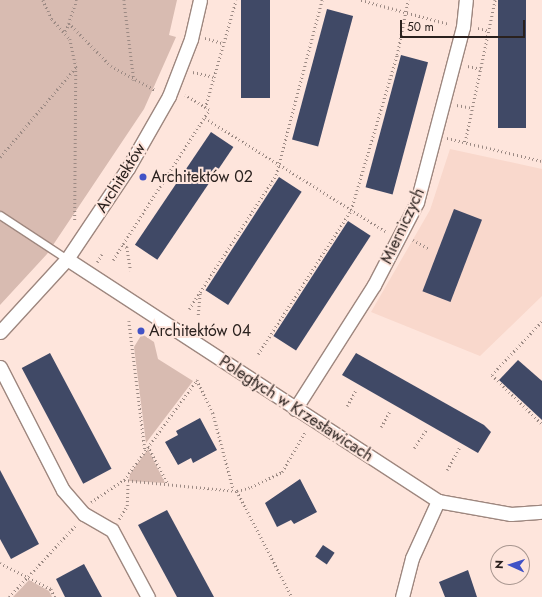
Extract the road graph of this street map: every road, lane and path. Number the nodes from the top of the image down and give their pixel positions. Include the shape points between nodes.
1 (43, 0) edge
2 (77, 0) edge
3 (124, 0) edge
4 (200, 0) edge
5 (236, 0) edge
6 (322, 0) edge
7 (361, 0) edge
8 (408, 0) edge
9 (466, 0) edge
10 (495, 0) edge
11 (407, 14) junction
12 (69, 23) junction
13 (469, 27) junction
14 (65, 31) junction
15 (489, 31) junction
16 (200, 37) dead end
17 (223, 44) junction
18 (467, 66) dead end
19 (76, 67) junction
20 (481, 69) junction
21 (189, 71) dead end
22 (214, 77) junction
23 (134, 81) junction
24 (175, 94) junction
25 (457, 105) dead end
26 (205, 108) junction
27 (472, 108) junction
28 (205, 118) junction
29 (447, 138) dead end
30 (465, 142) junction
31 (0, 157) edge
32 (542, 161) edge
33 (279, 165) junction
34 (351, 210) junction
35 (0, 214) edge
36 (75, 220) dead end
37 (378, 227) dead end
38 (414, 241) dead end
39 (123, 244) junction
40 (430, 249) dead end
41 (102, 254) dead end
42 (68, 259) junction
43 (113, 260) dead end
44 (95, 266) dead end
45 (131, 271) dead end
46 (200, 293) junction
47 (189, 309) dead end
48 (198, 315) dead end
49 (129, 321) dead end
50 (542, 322) edge
51 (0, 332) edge
52 (258, 354) dead end
53 (0, 367) edge
54 (356, 390) dead end
55 (348, 406) dead end
56 (295, 409) junction
57 (390, 411) dead end
58 (542, 424) edge
59 (381, 427) dead end
60 (426, 430) dead end
61 (306, 431) dead end
62 (148, 446) junction
63 (414, 448) dead end
64 (458, 448) dead end
65 (145, 450) junction
66 (447, 470) dead end
67 (124, 480) junction
68 (128, 483) junction
69 (168, 484) junction
70 (233, 488) junction
71 (237, 491) junction
72 (438, 501) junction
73 (542, 512) edge
74 (84, 514) junction
75 (116, 522) dead end
76 (0, 563) edge
77 (29, 577) junction
78 (9, 597) edge
79 (55, 597) edge
80 (148, 597) edge
81 (292, 597) edge
82 (402, 597) edge

1 - 14 path via 52,19
2 - 12 path
3 - 23 path
4 - 24 street, Architektów
5 - 17 path
6 - 33 path
7 - 11 path
8 - 11 path
9 - 13 street, Mierniczych
10 - 15 path
11 - 13 path
11 - 34 path via 362,180
12 - 14 path
12 - 23 path via 112,66
13 - 15 path
13 - 56 street, Mierniczych via 417,202 374,285
14 - 19 path
15 - 20 path
16 - 17 path
17 - 22 path
18 - 20 path
19 - 31 path
19 - 36 path
20 - 27 path
21 - 22 path
22 - 26 path
23 - 24 path
24 - 26 path
24 - 42 street, Architektów
25 - 27 path
26 - 28 path via 209,110
27 - 30 path
28 - 33 path
28 - 39 path
29 - 30 path
30 - 32 path
33 - 34 path
33 - 46 path via 276,175
34 - 37 path
34 - 52 path
35 - 42 lane
38 - 40 path
39 - 43 path
39 - 45 path via 127,247
41 - 44 path
42 - 51 street, Architektów
42 - 56 street, Poległych w Krzesławicach
46 - 47 path
46 - 48 path
49 - 65 path
50 - 58 path via 492,375
53 - 74 street via 63,490
54 - 55 path
56 - 72 street, Poległych w Krzesławicach
57 - 59 path
60 - 63 path
61 - 71 path via 282,472
62 - 65 path
62 - 69 path
62 - 70 path via 197,380 213,413
64 - 66 path
65 - 67 path
67 - 68 path
67 - 74 path via 94,498
68 - 69 path
68 - 75 path via 127,506
69 - 70 path
70 - 71 path
71 - 81 path
72 - 73 street, Poległych w Krzesławicach via 511,514
72 - 82 street via 408,570
74 - 77 path
74 - 80 street via 112,530
76 - 77 path
77 - 78 path
77 - 79 path via 51,589

